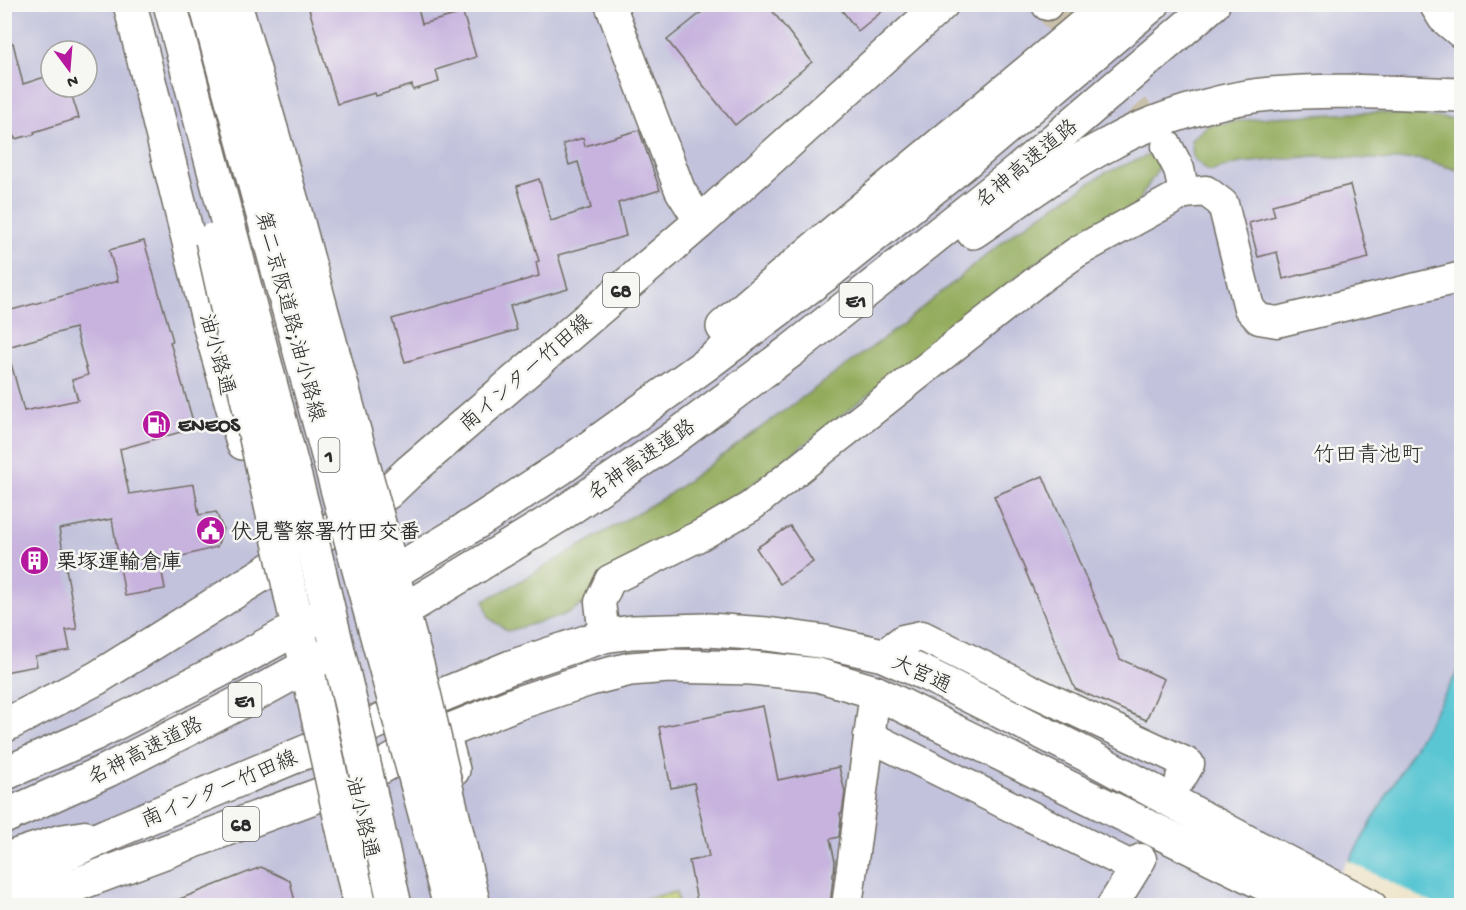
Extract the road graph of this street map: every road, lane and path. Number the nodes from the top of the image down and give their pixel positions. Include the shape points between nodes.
1 (130, 4) edge
2 (148, 4) edge
3 (170, 4) edge
4 (206, 4) edge
5 (235, 4) edge
6 (250, 4) edge
7 (610, 4) edge
8 (942, 4) edge
9 (1108, 4) edge
10 (1153, 4) edge
11 (1214, 4) edge
12 (1436, 4) edge
13 (1461, 32) edge
14 (1461, 95) edge
15 (1167, 146) tunnel mouth
16 (1184, 194) junction
17 (699, 222) junction
18 (1461, 277) edge
19 (670, 440) junction
20 (561, 468) junction
21 (387, 493) junction
22 (287, 559) junction
23 (604, 636) junction
24 (883, 655) junction
25 (875, 692) junction
26 (435, 698) junction
27 (4, 726) edge
28 (443, 733) junction
29 (344, 735) junction
30 (869, 736) junction
31 (4, 774) edge
32 (1181, 778) dead end
33 (354, 782) junction
34 (4, 815) edge
35 (1246, 858) junction
36 (9, 865) edge
37 (24, 904) edge
38 (360, 906) edge
39 (383, 906) edge
40 (395, 906) edge
41 (450, 906) edge
42 (474, 906) edge
43 (485, 906) edge
44 (847, 906) edge
45 (1112, 906) edge
46 (1309, 906) edge
47 (1370, 906) edge

1 - 22 main road, 油小路通 via 214,342 241,437
2 - 38 main road, bridge via 211,238
3 - 40 main road, 第二京阪道路;油小路線 / 1, bridge via 314,549
4 - 41 main road, 第二京阪道路;油小路線 / 1, bridge
5 - 42 main road, bridge via 418,668
6 - 21 main road
7 - 17 street via 680,190
8 - 17 main road, 南インター竹田線 / 68
9 - 20 main road via 765,289
10 - 20 main road, 名神高速道路 / E1 via 834,268
11 - 19 main road, 名神高速道路 / E1 via 927,244 792,351
12 - 13 main road
14 - 19 main road via 1319,91 1268,94 1176,115 1138,129 1057,174 737,398
15 - 16 street via 1179,169
16 - 18 street via 1206,191 1223,204 1249,308 1259,320 1277,322
16 - 23 street via 1077,252 1043,276 750,507 610,580 600,602
17 - 21 main road, 南インター竹田線 / 68
19 - 34 main road, 名神高速道路 / E1, bridge via 557,517 352,641 108,770
20 - 31 main road, 名神高速道路 / E1, bridge via 338,606 94,734
21 - 22 main road, 南インター竹田線 / 68
21 - 26 main road
22 - 27 main road, 南インター竹田線 via 97,678
22 - 29 main road, 油小路通 via 334,688
23 - 24 main road, 大宮通 via 699,630 767,634
23 - 26 main road, 大宮通
24 - 32 street via 903,640 922,636 1189,764
24 - 35 main road, 大宮通 via 1085,754
25 - 28 main road, 大宮通 via 818,675 752,668 630,669 515,704
25 - 30 street
25 - 35 main road, 大宮通
26 - 28 main road
26 - 29 main road, 南インター竹田線 / 68
28 - 33 main road, 南インター竹田線 / 68
28 - 43 main road
29 - 33 main road, 油小路通
29 - 36 main road, 南インター竹田線 / 68 via 107,835
30 - 44 street
30 - 45 street via 1138,863
33 - 37 main road, 南インター竹田線 / 68
33 - 39 main road, 油小路通
34 - 36 street
35 - 46 main road, 大宮通
35 - 47 main road, 大宮通

